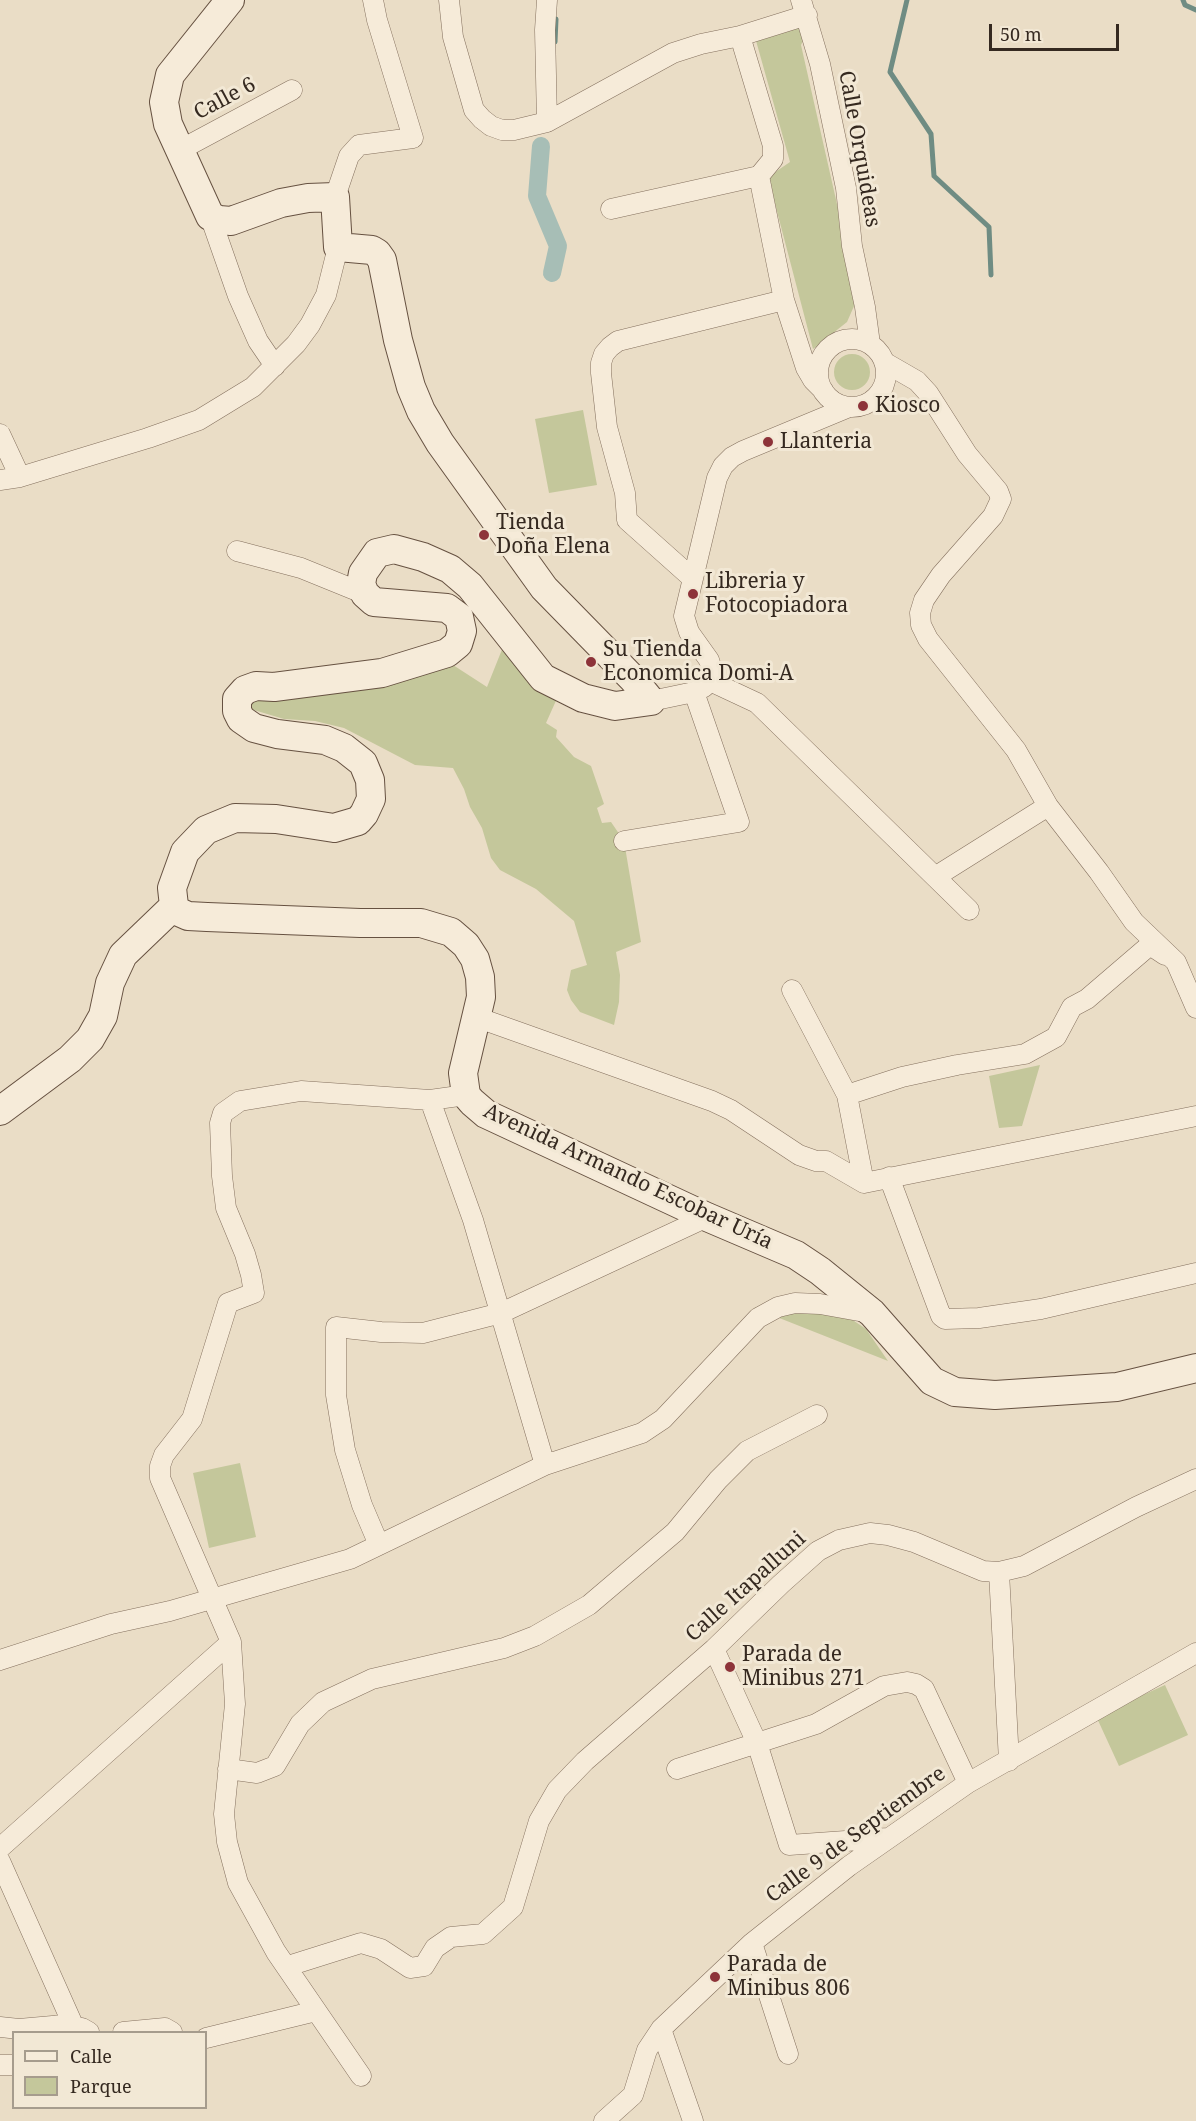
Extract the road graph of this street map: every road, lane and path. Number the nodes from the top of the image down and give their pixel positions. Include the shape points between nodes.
1 (230, 0) edge
2 (373, 0) edge
3 (449, 0) edge
4 (547, 0) edge
5 (804, 7) edge
6 (740, 36) junction
7 (292, 90) dead end
8 (547, 122) junction
9 (180, 150) junction
10 (759, 176) junction
11 (335, 197) junction
12 (611, 209) dead end
13 (210, 216) junction
14 (339, 247) junction
15 (784, 300) junction
16 (865, 307) junction
17 (848, 339) junction
18 (870, 344) junction
19 (884, 362) junction
20 (275, 366) junction
21 (812, 369) junction
22 (917, 381) junction
23 (826, 394) junction
24 (879, 395) junction
25 (849, 407) junction
26 (808, 425) junction
27 (0, 434) edge
28 (20, 477) junction
29 (0, 480) edge
30 (237, 551) dead end
31 (692, 578) junction
32 (365, 594) junction
33 (702, 686) junction
34 (651, 700) junction
35 (1047, 806) junction
36 (624, 841) dead end
37 (935, 877) junction
38 (174, 906) junction
39 (969, 910) dead end
40 (1176, 962) junction
41 (792, 990) dead end
42 (1196, 1008) edge
43 (476, 1017) junction
44 (466, 1095) junction
45 (847, 1095) junction
46 (430, 1100) junction
47 (0, 1111) edge
48 (1196, 1116) edge
49 (889, 1178) junction
50 (864, 1183) junction
51 (707, 1217) junction
52 (1196, 1273) edge
53 (501, 1313) junction
54 (872, 1313) junction
55 (1196, 1368) edge
56 (817, 1415) dead end
57 (545, 1464) junction
58 (1196, 1479) edge
59 (379, 1545) junction
60 (999, 1572) junction
61 (212, 1599) junction
62 (231, 1642) junction
63 (714, 1648) junction
64 (1196, 1653) edge
65 (0, 1660) edge
66 (757, 1743) junction
67 (1008, 1761) junction
68 (228, 1769) junction
69 (677, 1769) dead end
70 (968, 1783) junction
71 (891, 1838) junction
72 (0, 1850) edge
73 (752, 1942) junction
74 (288, 1966) junction
75 (316, 2011) junction
76 (0, 2027) edge
77 (661, 2029) junction
78 (82, 2030) edge
79 (134, 2031) edge
80 (170, 2031) edge
81 (207, 2038) edge
82 (788, 2054) dead end
83 (361, 2076) dead end
84 (604, 2121) edge
85 (693, 2121) edge

1 - 9 street via 171,75 164,102 168,124
2 - 11 street via 413,138 359,146 349,156
3 - 8 street via 453,37 474,110 491,126 502,130
4 - 8 street
5 - 6 street
5 - 16 street, Calle Orquideas via 846,188 852,246
6 - 8 street via 673,53
6 - 10 street via 773,146 773,159
7 - 9 street, Calle 6
9 - 13 street
10 - 12 street
10 - 15 street
11 - 13 street via 281,203 231,221
11 - 14 street
13 - 20 street via 237,296 258,341
14 - 20 street via 326,295 310,325
14 - 34 street via 377,253 384,268 411,387 440,443 544,588
15 - 21 street
15 - 31 street via 618,341 604,354 601,363 607,427 625,493 627,520
16 - 17 street
16 - 18 street, Calle Orquideas
17 - 18 street
17 - 21 street via 825,353
18 - 19 street
19 - 22 street
19 - 24 street via 885,384
20 - 28 street via 253,387 199,420
21 - 23 street via 813,380
22 - 24 street
22 - 35 street via 1001,499 993,516 924,600 921,625 1016,750
23 - 25 street via 838,405
23 - 26 street
24 - 25 street via 861,406
25 - 26 street
26 - 31 street via 743,451 723,466
27 - 28 street
28 - 29 street
30 - 32 street via 301,568
31 - 33 street via 684,623 709,660 713,673
32 - 34 street via 361,584 363,573 377,553 394,549 423,557 450,569 470,586 543,678 584,698 615,706
32 - 38 street via 374,602 447,608 459,617 462,631 458,644 447,653 382,673 256,686 237,699 241,719 254,728 325,740 363,763 370,780 371,799 364,814 358,821 334,828 276,819 235,818 206,830 184,852 172,888
33 - 34 street
33 - 36 street via 739,822
33 - 37 street via 757,703
35 - 37 street
35 - 40 street via 1134,922
37 - 39 street
38 - 43 street, Avenida Armando Escobar Uría via 188,916 421,923 451,932 466,945 480,977
38 - 47 street via 123,955 110,983 103,1016 90,1039 70,1059
40 - 42 street
40 - 45 street via 1150,945 1087,999 1072,1007 1056,1037 1025,1054 913,1075
41 - 45 street
43 - 44 street, Avenida Armando Escobar Uría via 463,1074
43 - 50 street via 712,1101 799,1155 826,1161
44 - 46 street
44 - 51 street, Avenida Armando Escobar Uría via 486,1114
45 - 50 street
46 - 53 street
46 - 61 street via 302,1091 240,1101 223,1113 220,1123 226,1208 245,1254 254,1293 228,1303 192,1419 160,1466 160,1478
48 - 49 street
49 - 50 street
49 - 52 street via 945,1319 1041,1309
51 - 53 street
51 - 54 street, Avenida Armando Escobar Uría via 796,1255
53 - 57 street
53 - 59 street via 423,1333 336,1328 336,1395 345,1450
54 - 55 street, Avenida Armando Escobar Uría via 932,1381 955,1392 995,1395 1117,1387
54 - 57 street via 820,1304 778,1307 758,1318 663,1419 621,1441
56 - 68 street via 747,1451 675,1532 589,1605 535,1636 504,1648 372,1679 323,1702 300,1724 274,1766 257,1773
57 - 59 street
58 - 60 street, Calle Itapalluni via 1024,1566
59 - 61 street via 350,1559
60 - 63 street, Calle Itapalluni via 983,1571 888,1535 870,1533 839,1540 818,1551
60 - 67 street
61 - 62 street
61 - 65 street via 111,1624
62 - 68 street via 235,1704
62 - 72 street
63 - 66 street
63 - 74 street, Calle Itapalluni via 557,1790 539,1821 513,1907 483,1935 451,1937 435,1948 424,1966 410,1968 361,1943
64 - 67 street, Calle 9 de Septiembre
66 - 69 street
66 - 70 street via 816,1724 884,1686 907,1682 924,1689
66 - 71 street via 789,1845
67 - 70 street, Calle 9 de Septiembre
68 - 74 street via 224,1814 238,1883 276,1952
70 - 71 street, Calle 9 de Septiembre
71 - 73 street, Calle 9 de Septiembre
72 - 78 street
73 - 77 street, Calle 9 de Septiembre
73 - 82 street
74 - 75 street
75 - 81 street
75 - 83 street
76 - 78 street via 64,2025
77 - 84 street, Calle 9 de Septiembre via 647,2050 633,2095
77 - 85 street
79 - 80 street

